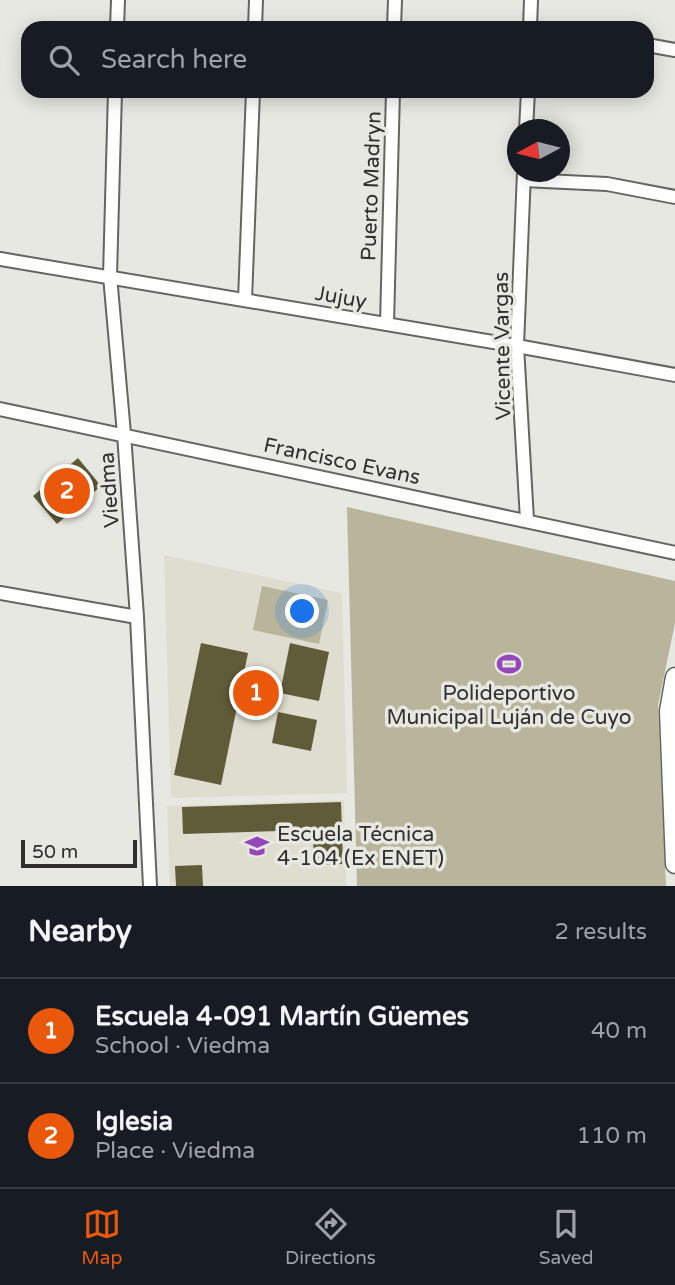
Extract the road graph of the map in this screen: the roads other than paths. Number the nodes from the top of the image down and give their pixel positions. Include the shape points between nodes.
1 (118, 0) edge
2 (256, 0) edge
3 (395, 0) edge
4 (531, 0) edge
5 (117, 21) edge
6 (255, 21) edge
7 (394, 21) edge
8 (530, 21) edge
9 (654, 46) edge
10 (675, 50) edge
11 (115, 98) edge
12 (253, 98) edge
13 (393, 98) edge
14 (528, 98) edge
15 (527, 119) edge
16 (570, 180) edge
17 (524, 182) edge
18 (675, 197) edge
19 (0, 259) edge
20 (110, 276) junction
21 (245, 300) junction
22 (387, 324) junction
23 (517, 345) junction
24 (675, 375) edge
25 (0, 409) edge
26 (124, 434) junction
27 (527, 520) junction
28 (675, 552) edge
29 (0, 593) edge
30 (136, 617) junction
31 (675, 677) edge
32 (672, 763) edge
33 (675, 864) edge
34 (150, 886) edge

1 - 5 street
2 - 6 street
3 - 7 street
4 - 8 street
9 - 10 street
11 - 20 street, Viedma
12 - 21 street
13 - 22 street, Puerto Madryn
14 - 15 street
16 - 18 street
17 - 23 street, Vicente Vargas
19 - 20 street, Jujuy
20 - 21 street, Jujuy
20 - 26 street, Viedma
21 - 22 street, Jujuy
22 - 23 street, Jujuy
23 - 24 street, Jujuy
23 - 27 street, Vicente Vargas
25 - 26 street, Francisco Evans
26 - 27 street, Francisco Evans
26 - 30 street, Viedma
27 - 28 street, Francisco Evans
29 - 30 street
30 - 34 street, Viedma
31 - 32 street via 669,711
32 - 33 street

